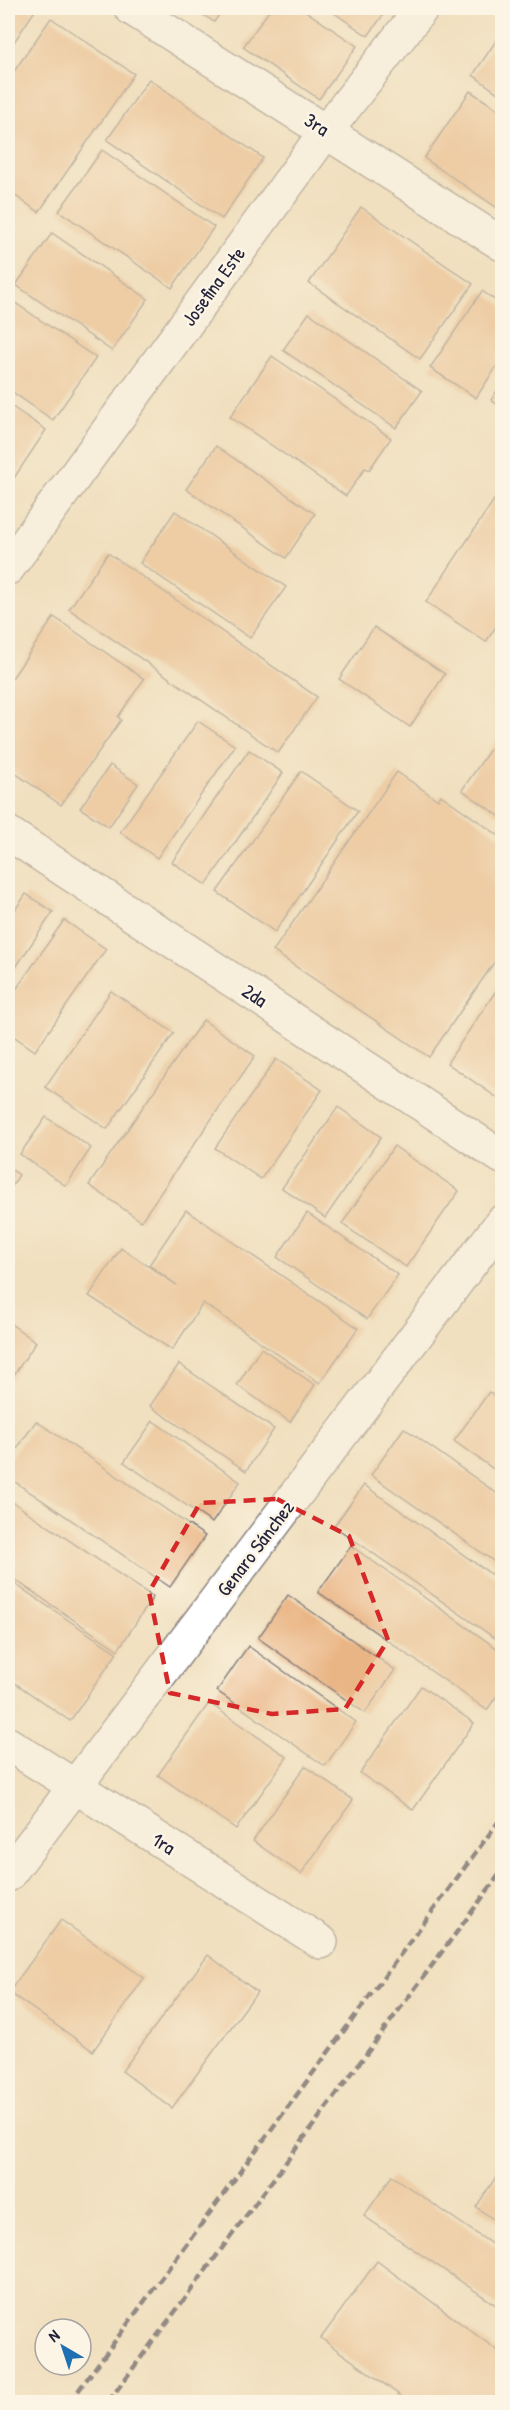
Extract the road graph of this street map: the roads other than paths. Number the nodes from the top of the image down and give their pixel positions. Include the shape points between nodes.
1 (131, 8) edge
2 (422, 8) edge
3 (327, 130) junction
4 (502, 244) edge
5 (8, 568) edge
6 (8, 833) edge
7 (502, 1157) edge
8 (502, 1222) edge
9 (8, 1744) edge
10 (74, 1787) junction
11 (8, 1875) edge
12 (321, 1942) dead end

1 - 3 street, 3ra
2 - 3 street, Josefina Este
3 - 4 street, 3ra
3 - 5 street, Josefina Este
6 - 7 street, 2da
8 - 10 street, Genaro Sánchez
9 - 10 street, 1ra
10 - 11 street, Genaro Sánchez
10 - 12 street, 1ra

